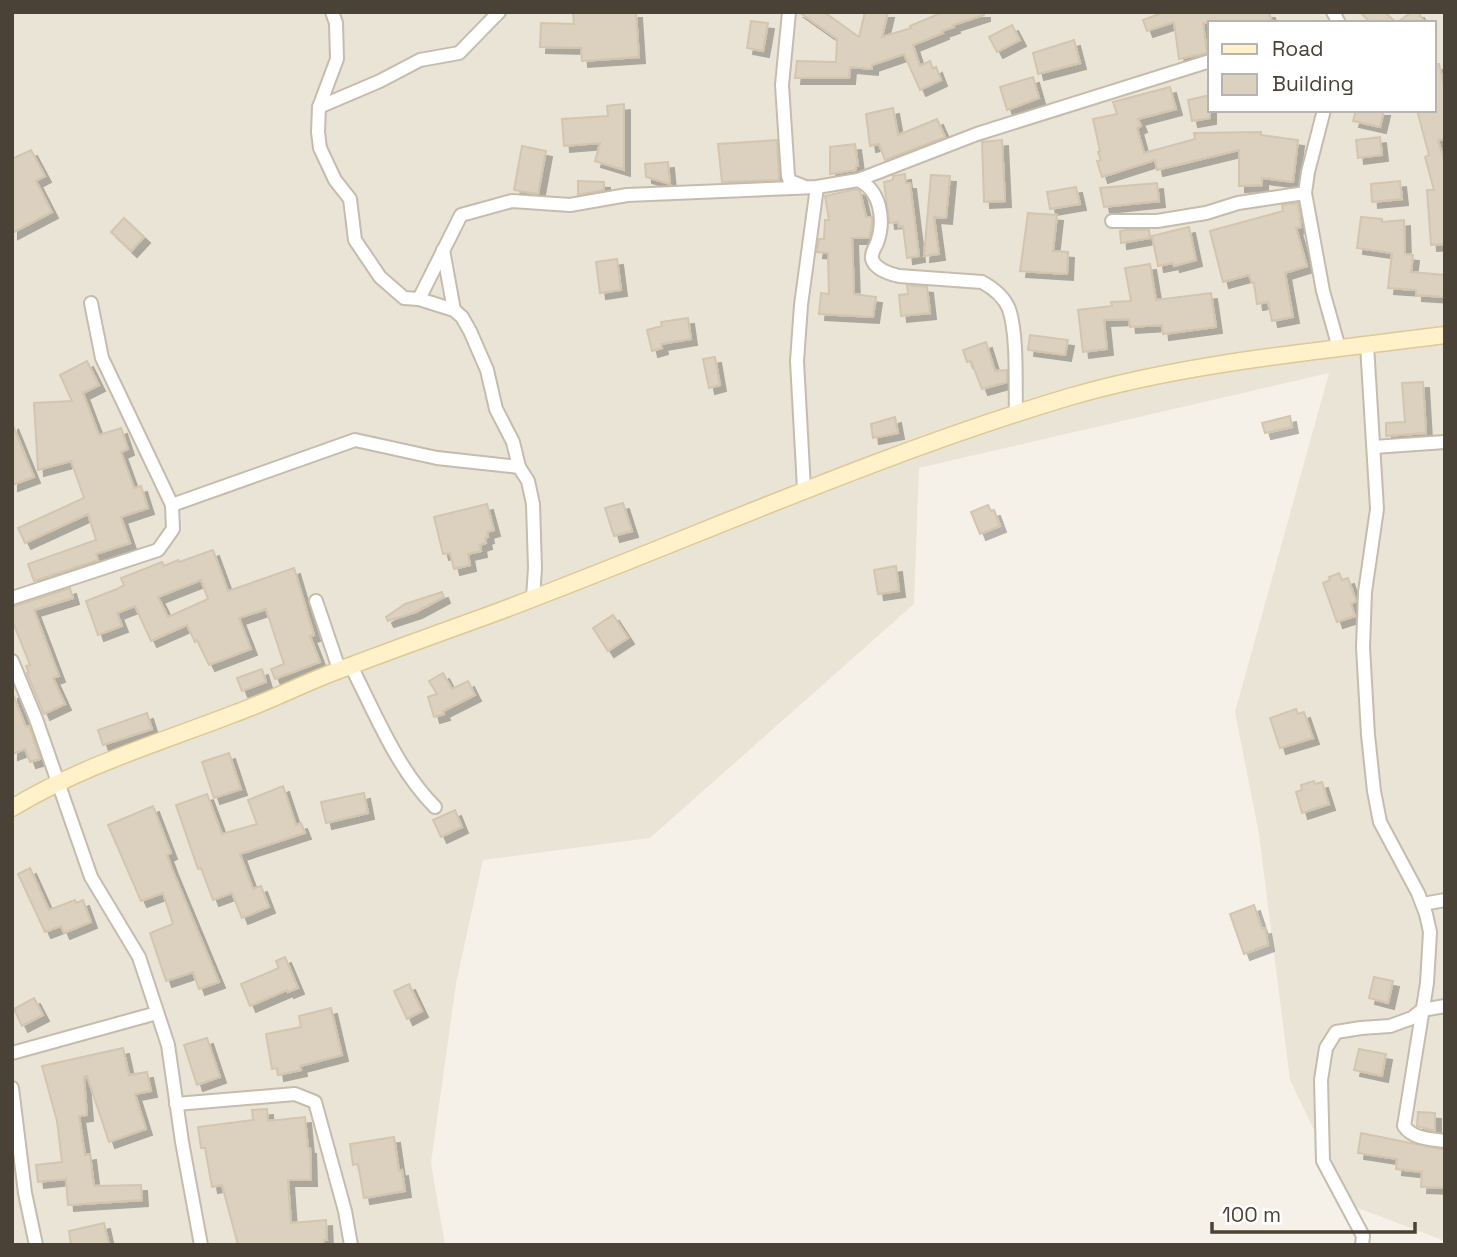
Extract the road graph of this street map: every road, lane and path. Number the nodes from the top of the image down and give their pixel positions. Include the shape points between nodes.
1 (332, 12) edge
2 (499, 12) edge
3 (789, 12) edge
4 (1208, 62) edge
5 (319, 107) junction
6 (1323, 112) edge
7 (859, 180) junction
8 (817, 187) junction
9 (1305, 193) junction
10 (1112, 221) dead end
11 (443, 250) junction
12 (419, 299) junction
13 (92, 303) dead end
14 (454, 310) junction
15 (1445, 335) edge
16 (1367, 345) junction
17 (1339, 348) junction
18 (1016, 415) junction
19 (1445, 442) edge
20 (1374, 447) junction
21 (519, 467) junction
22 (804, 489) junction
23 (172, 505) junction
24 (12, 598) edge
25 (533, 598) junction
26 (316, 601) dead end
27 (12, 661) edge
28 (345, 668) junction
29 (58, 783) junction
30 (435, 807) dead end
31 (12, 808) edge
32 (1445, 900) edge
33 (1423, 904) junction
34 (1445, 1006) edge
35 (1422, 1010) junction
36 (157, 1013) junction
37 (12, 1053) edge
38 (12, 1088) edge
39 (176, 1104) junction
40 (1445, 1141) edge
41 (36, 1245) edge
42 (201, 1245) edge
43 (351, 1245) edge
44 (1362, 1245) edge

1 - 5 street via 337,59
2 - 5 street via 459,52 420,60
3 - 8 street via 782,85 788,176 795,185
4 - 7 street via 977,134
5 - 12 street via 320,148 335,180 351,199 355,240 380,277 404,298
6 - 9 street
7 - 8 street
7 - 18 street via 876,195 881,223 872,260 877,266 899,276 982,282 1009,308
8 - 11 street via 627,195 570,205 512,201 461,215
8 - 22 street via 797,361
9 - 10 street via 1157,221
9 - 17 street
11 - 12 street
11 - 14 street
12 - 14 street
13 - 23 street via 102,358
14 - 21 street via 470,331 487,370 496,409 513,442
15 - 16 main road
16 - 17 main road
16 - 20 street
17 - 18 main road via 1131,383
18 - 22 main road
19 - 20 street
20 - 33 street via 1377,509 1365,592 1363,647 1367,735 1380,822
21 - 23 street via 437,458 355,440
21 - 25 street via 533,504
22 - 25 main road
23 - 24 street via 173,529 158,550
25 - 28 main road
26 - 28 street
27 - 29 street
28 - 29 main road
28 - 30 street via 418,790
29 - 31 main road
29 - 36 street via 91,877 139,957
32 - 33 street
33 - 35 street via 1430,950
34 - 35 street
35 - 40 street via 1404,1126 1417,1136
35 - 44 street via 1390,1026 1336,1032 1326,1048 1321,1080 1323,1161 1363,1236
36 - 37 street
36 - 39 street via 168,1045
38 - 41 street
39 - 42 street
39 - 43 street via 295,1094 315,1102

